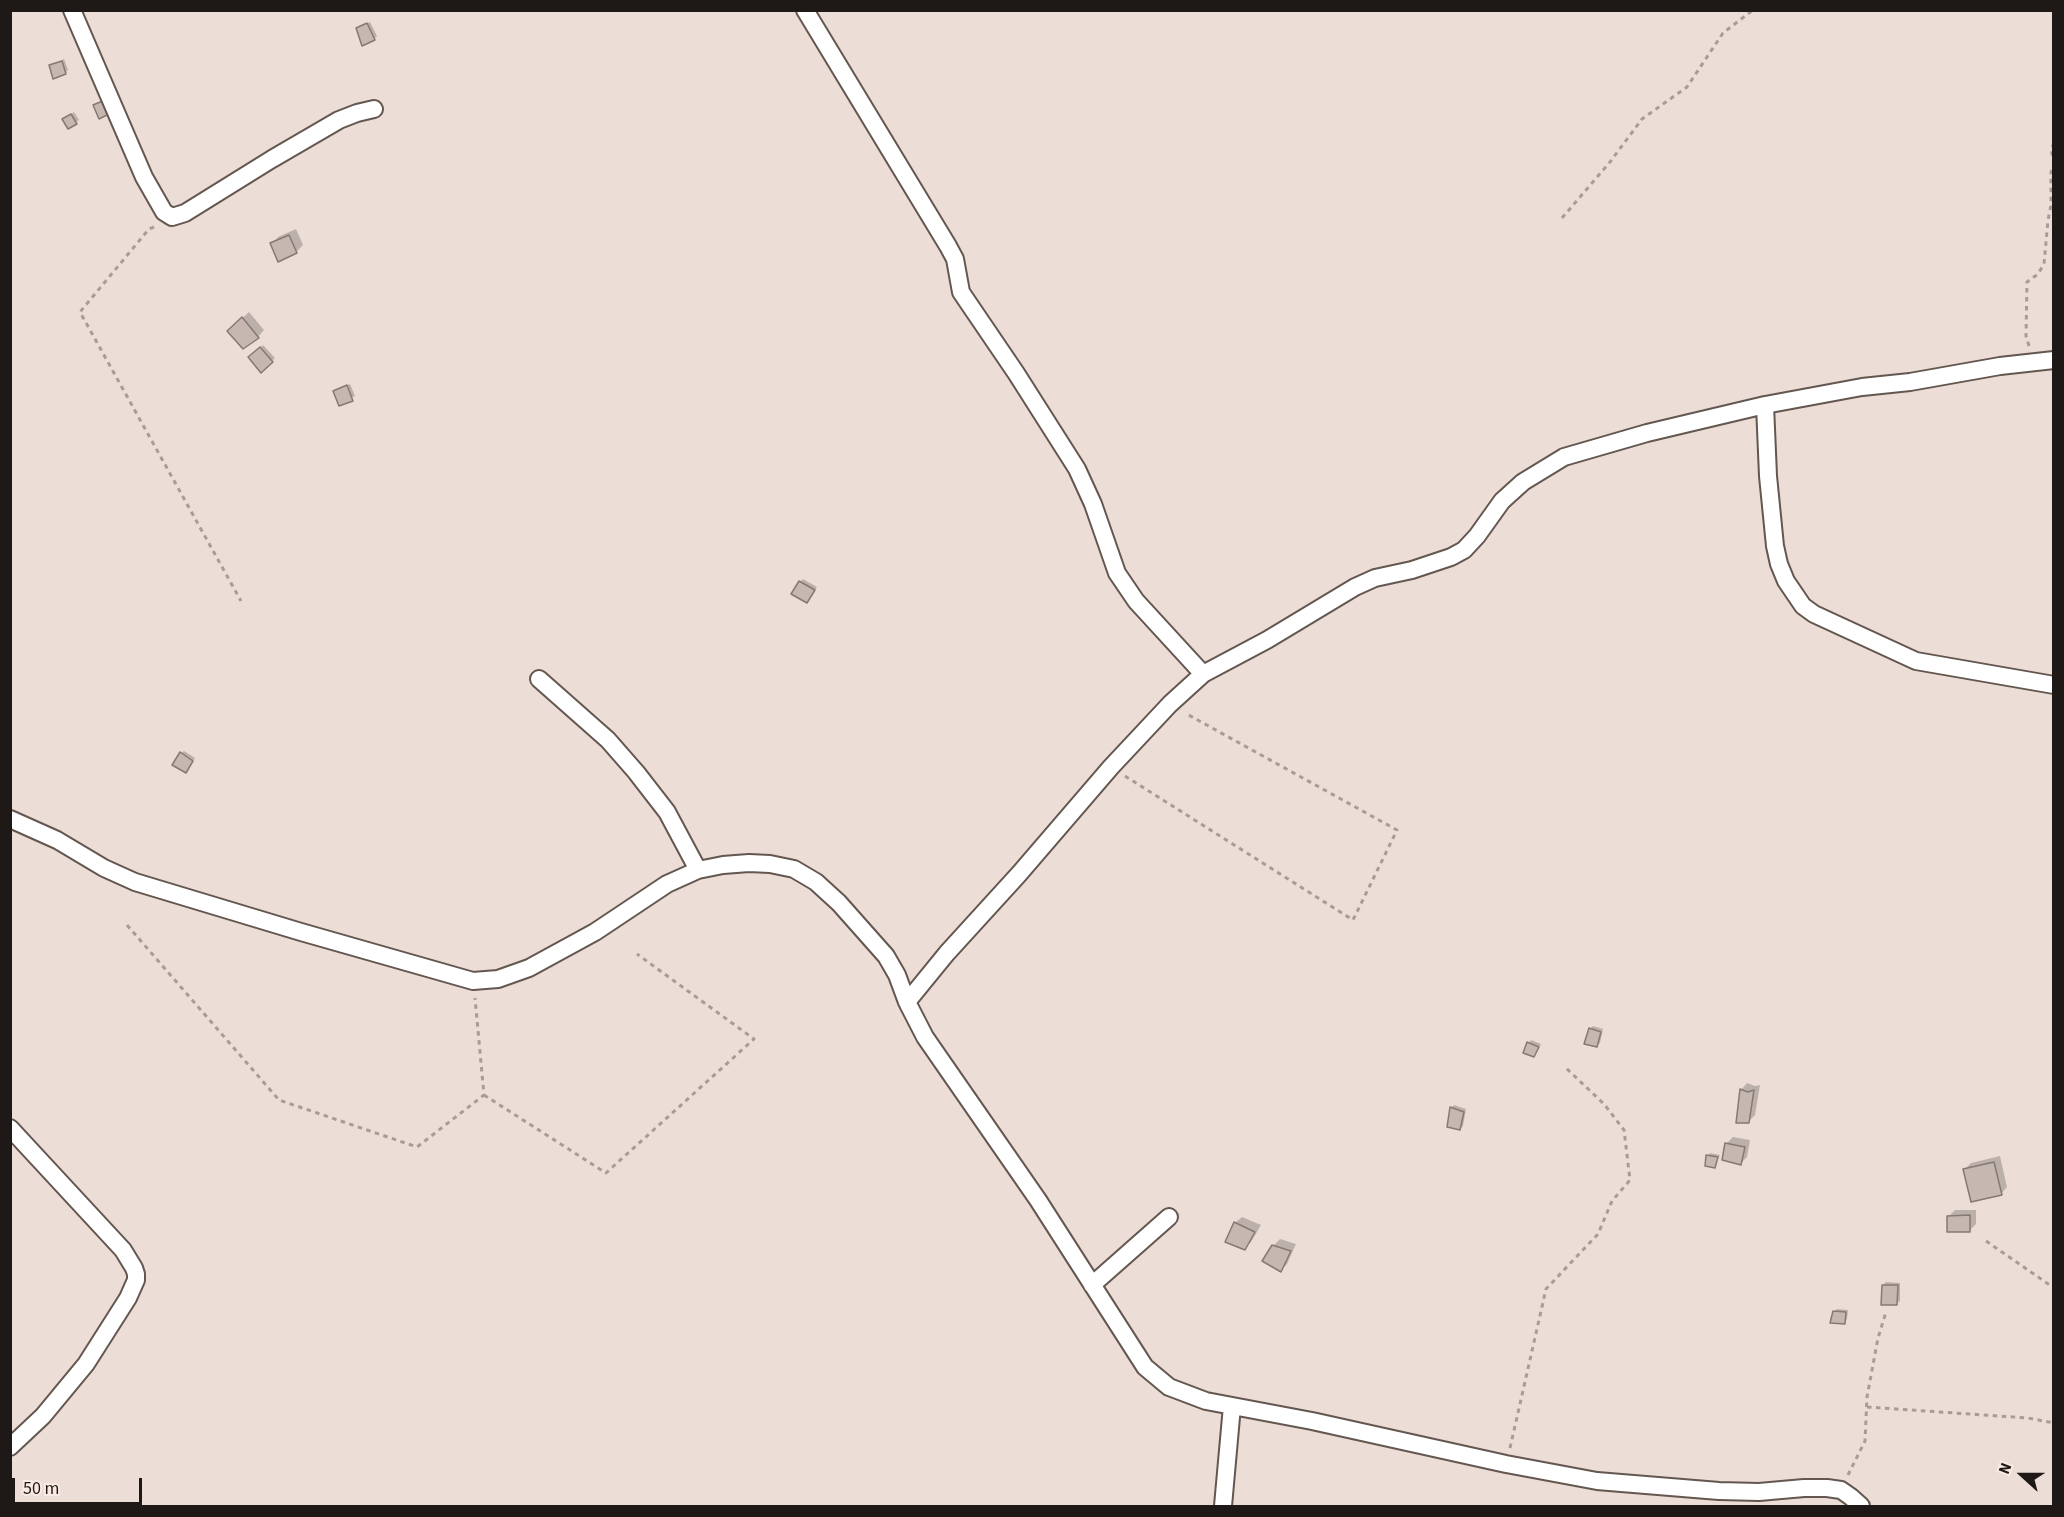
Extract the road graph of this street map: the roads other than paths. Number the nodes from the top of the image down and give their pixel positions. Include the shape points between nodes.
1 (72, 10) edge
2 (805, 10) edge
3 (374, 109) dead end
4 (2054, 360) edge
5 (1765, 405) junction
6 (1203, 674) junction
7 (539, 679) dead end
8 (2054, 685) edge
9 (10, 819) edge
10 (698, 870) junction
11 (907, 1002) junction
12 (10, 1128) edge
13 (1169, 1217) dead end
14 (1092, 1285) junction
15 (1232, 1406) junction
16 (10, 1447) edge
17 (1223, 1506) edge
18 (1861, 1506) edge

1 - 3 street via 144,177 164,212 172,217 185,213 339,120
2 - 6 street via 948,246 955,259 961,292 1077,469 1117,573 1136,601
4 - 5 street
5 - 6 street via 1564,457 1523,482 1502,501 1464,550 1355,587
5 - 8 street via 1775,546 1786,581 1803,606 1916,661
6 - 11 street via 1111,767
7 - 10 street via 608,740 636,772 668,812
9 - 10 street via 135,882 473,981 498,979 529,969 595,932 667,884
10 - 11 street via 740,863 770,864 794,869 816,882 886,956
11 - 14 street via 925,1036
12 - 16 street via 123,1250 136,1280 74,1381
13 - 14 street
14 - 15 street via 1145,1367 1169,1387
15 - 17 street
15 - 18 street via 1597,1481 1759,1492 1840,1490

